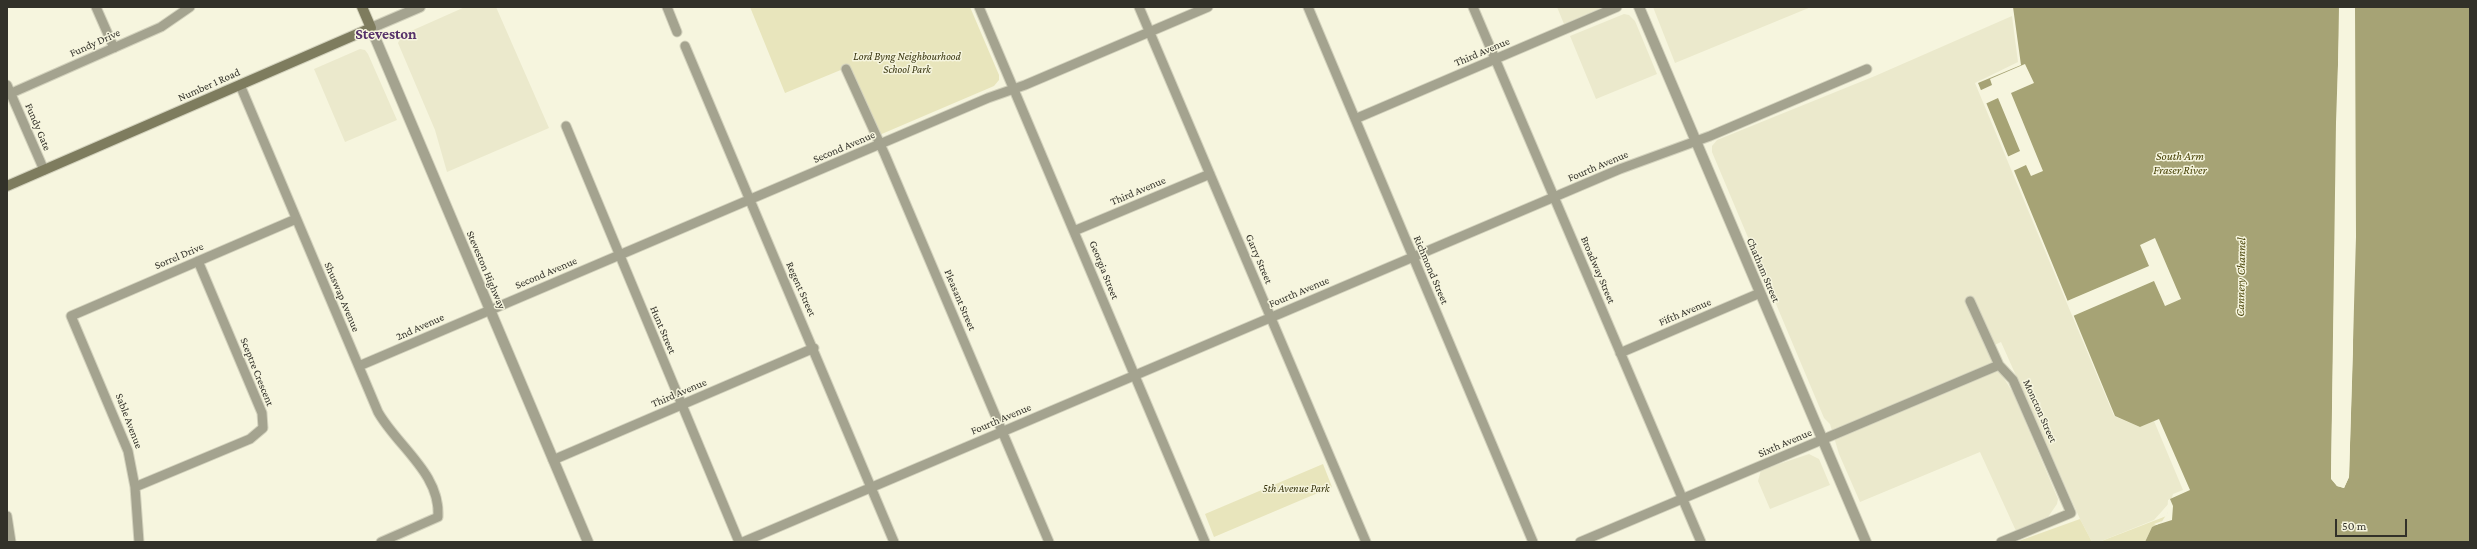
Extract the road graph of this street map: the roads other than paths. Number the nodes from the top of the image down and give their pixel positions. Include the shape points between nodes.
1 (96, 7) edge
2 (190, 7) edge
3 (362, 7) edge
4 (420, 7) edge
5 (666, 7) edge
6 (979, 7) edge
7 (1139, 7) edge
8 (1208, 7) edge
9 (1308, 7) edge
10 (1473, 7) edge
11 (1617, 7) edge
12 (1639, 7) edge
13 (371, 28) junction
14 (677, 32) dead end
15 (1149, 32) junction
16 (685, 46) dead end
17 (114, 48) junction
18 (1495, 60) junction
19 (846, 69) dead end
20 (1867, 69) dead end
21 (240, 85) junction
22 (1014, 88) junction
23 (8, 91) edge
24 (1355, 119) junction
25 (566, 126) dead end
26 (1696, 141) junction
27 (879, 145) junction
28 (44, 170) junction
29 (1210, 174) junction
30 (7, 186) edge
31 (1554, 197) junction
32 (749, 201) junction
33 (296, 219) junction
34 (1074, 231) junction
35 (619, 256) junction
36 (1413, 258) junction
37 (198, 261) junction
38 (1760, 293) junction
39 (1970, 301) dead end
40 (490, 310) junction
41 (71, 316) joint
42 (1271, 317) junction
43 (814, 348) junction
44 (1620, 353) junction
45 (1999, 365) junction
46 (359, 366) junction
47 (1134, 374) junction
48 (682, 405) junction
49 (1003, 431) junction
50 (1823, 440) junction
51 (553, 460) junction
52 (135, 487) junction
53 (871, 487) junction
54 (1683, 498) junction
55 (7, 516) edge
56 (11, 542) edge
57 (140, 542) edge
58 (381, 542) edge
59 (588, 542) edge
60 (739, 542) edge
61 (743, 542) edge
62 (894, 542) edge
63 (1049, 542) edge
64 (1205, 542) edge
65 (1366, 542) edge
66 (1533, 542) edge
67 (1580, 542) edge
68 (1701, 542) edge
69 (1866, 542) edge
70 (2001, 542) edge

1 - 17 street
2 - 17 street, Fundy Drive via 161,27
3 - 13 main road, Steveston Highway
4 - 13 street, Number 1 Road
5 - 14 street
6 - 22 street, Georgia Street
7 - 15 street, Garry Street
8 - 15 street, Second Avenue
9 - 24 street, Richmond Street
10 - 18 street, Broadway Street
11 - 18 street, Third Avenue
12 - 26 street, Chatham Street
13 - 21 main road, Number 1 Road
13 - 40 street, Steveston Highway
15 - 22 street, Second Avenue
15 - 29 street, Garry Street
16 - 32 street, Regent Street
17 - 23 street, Fundy Drive
18 - 24 street, Third Avenue
18 - 31 street, Broadway Street
19 - 27 street, Pleasant Street
20 - 26 street, Fourth Avenue
21 - 28 main road, Number 1 Road
21 - 33 street, Shuswap Avenue
22 - 27 street, Second Avenue
22 - 34 street, Georgia Street
23 - 28 street, Fundy Gate
24 - 36 street, Richmond Street
25 - 35 street, Hunt Street
26 - 31 street, Fourth Avenue
26 - 38 street, Chatham Street
27 - 32 street, Second Avenue
27 - 49 street, Pleasant Street
28 - 30 main road, Number 1 Road
29 - 34 street, Third Avenue
29 - 42 street, Garry Street
31 - 36 street, Fourth Avenue
31 - 44 street, Broadway Street
32 - 35 street, Second Avenue
32 - 43 street, Regent Street
33 - 37 street, Sorrel Drive
33 - 46 street, Shuswap Avenue
34 - 47 street, Georgia Street
35 - 40 street, Second Avenue
35 - 48 street, Hunt Street
36 - 42 street, Fourth Avenue
36 - 66 street, Richmond Street
37 - 41 street, Sorrel Drive
37 - 52 street, Sceptre Crescent via 262,413 263,428 250,438
38 - 44 street, Fifth Avenue
38 - 50 street, Chatham Street
39 - 45 street, Moncton Street
40 - 46 street, 2nd Avenue
40 - 51 street, Steveston Highway
41 - 52 street, Sable Avenue via 123,437
42 - 47 street, Fourth Avenue
42 - 65 street, Garry Street
43 - 48 street, Third Avenue
43 - 53 street, Regent Street
44 - 54 street, Broadway Street
45 - 50 street, Sixth Avenue
45 - 70 street, Moncton Street via 2013,380 2069,514
46 - 58 street, Shuswap Avenue via 384,423 419,464 439,509 438,517
47 - 49 street, Fourth Avenue
47 - 64 street, Georgia Street
48 - 51 street, Third Avenue
48 - 60 street, Hunt Street
49 - 53 street, Fourth Avenue
49 - 63 street, Pleasant Street
50 - 54 street, Sixth Avenue
50 - 69 street, Chatham Street
51 - 59 street, Steveston Highway
52 - 57 street, Sable Avenue
53 - 61 street, Fourth Avenue
53 - 62 street, Regent Street
54 - 67 street, Sixth Avenue
54 - 68 street, Broadway Street
55 - 56 street

